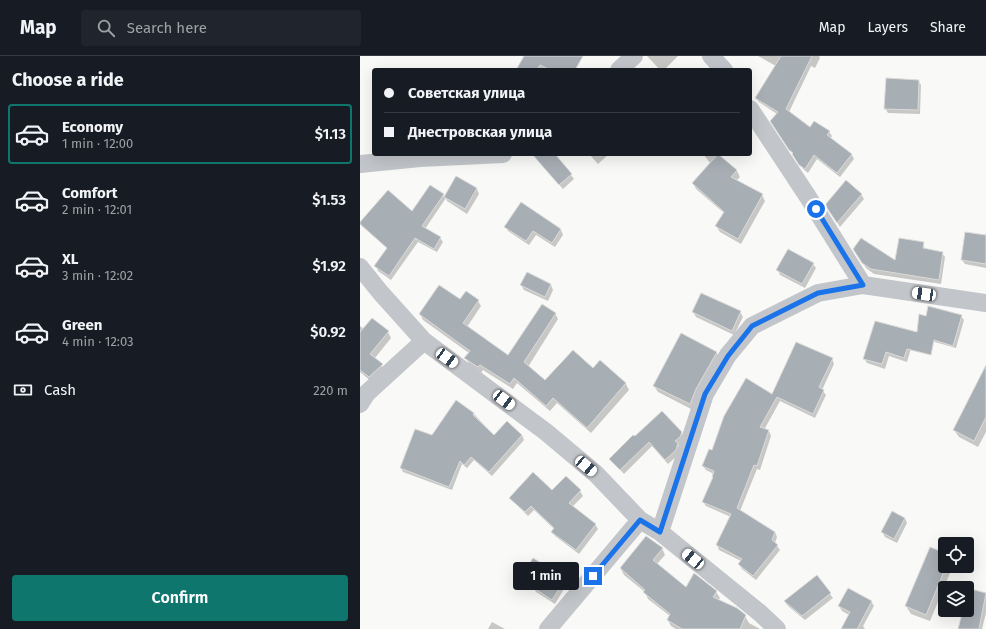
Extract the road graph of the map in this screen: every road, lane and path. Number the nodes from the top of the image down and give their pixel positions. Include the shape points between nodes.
1 (634, 56) edge
2 (620, 68) edge
3 (752, 112) edge
4 (462, 156) edge
5 (360, 164) edge
6 (360, 267) edge
7 (863, 285) junction
8 (986, 303) edge
9 (424, 341) junction
10 (360, 404) edge
11 (640, 520) junction
12 (660, 532) junction
13 (548, 629) edge
14 (777, 629) edge

1 - 2 street
3 - 7 street
4 - 5 street
6 - 9 street
7 - 8 street
7 - 12 street via 818,293 752,326 728,356 705,394
9 - 10 street via 367,393
9 - 11 street via 546,432 596,474
11 - 12 street
11 - 13 street
12 - 14 street

